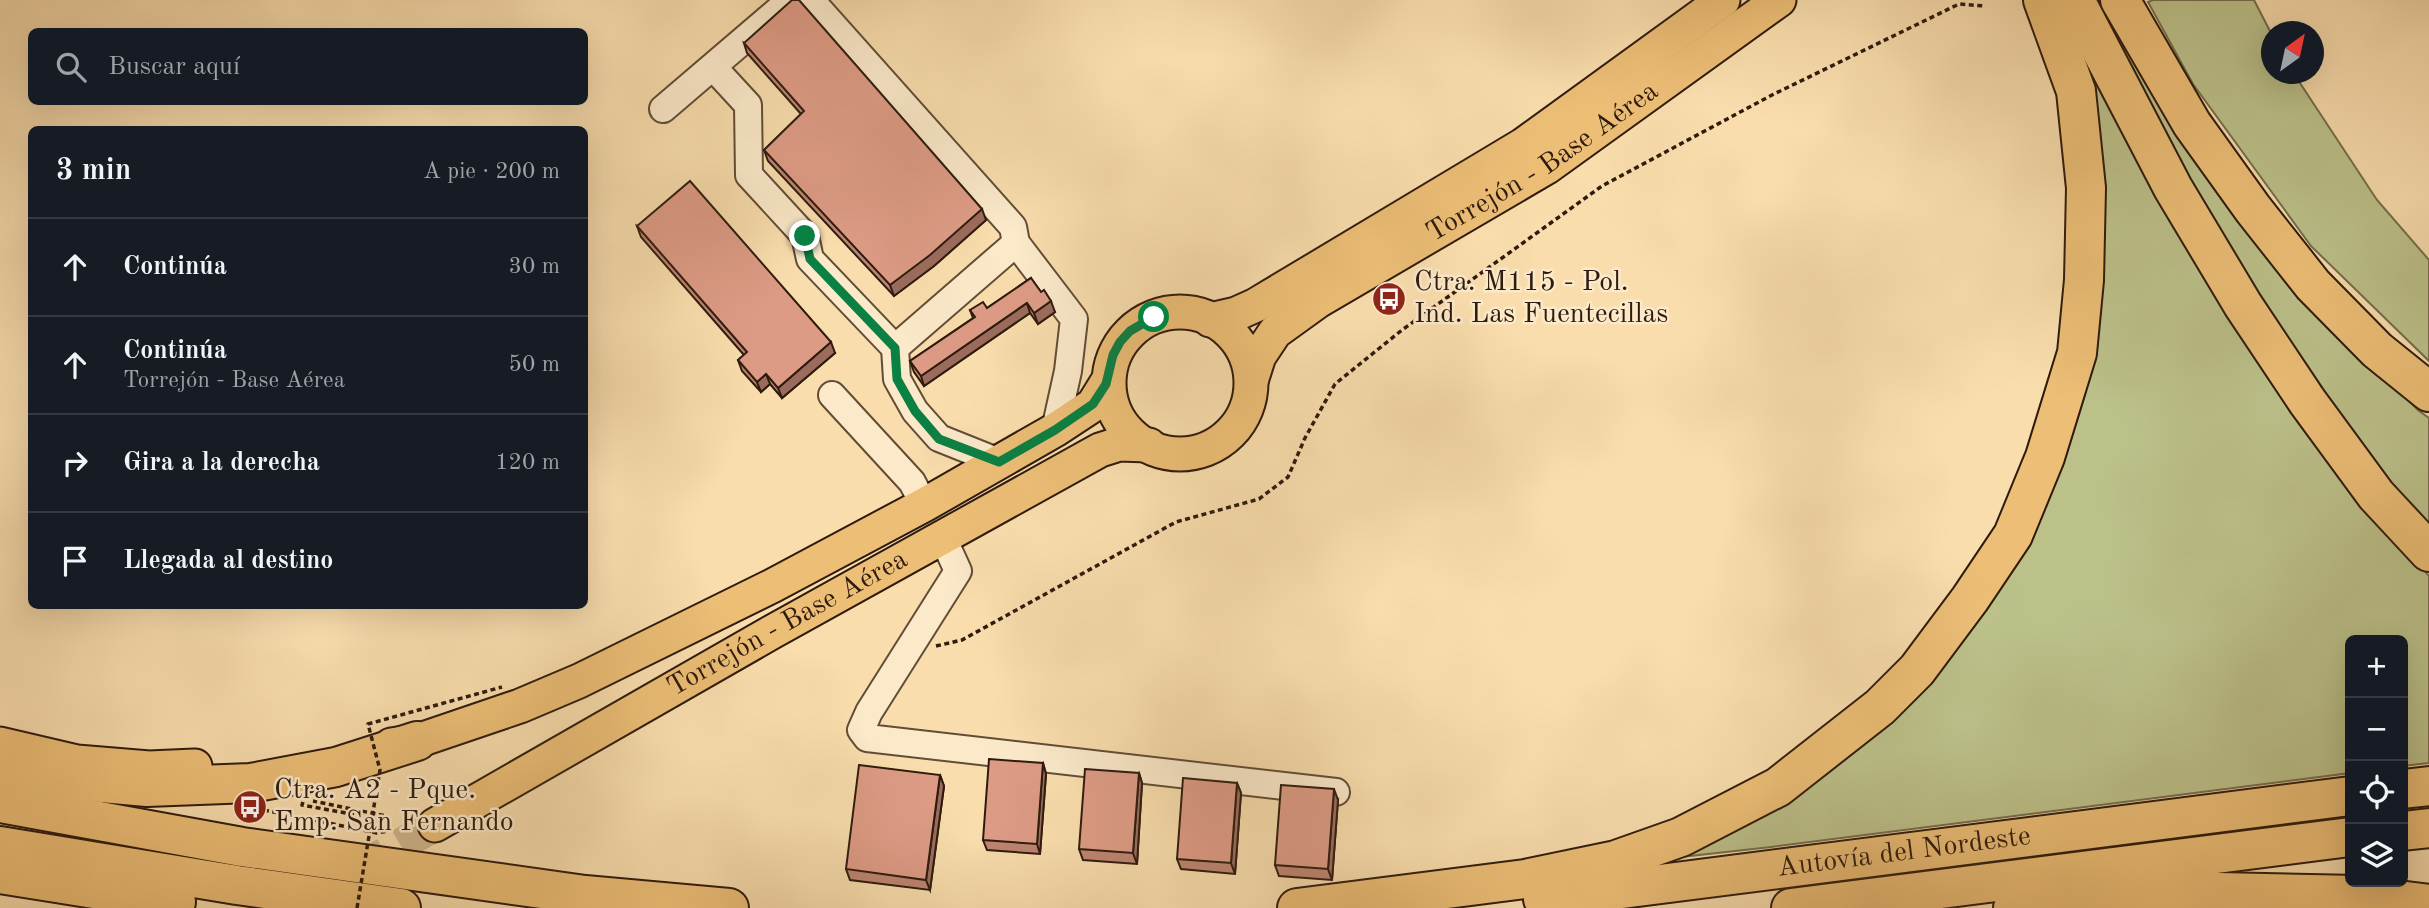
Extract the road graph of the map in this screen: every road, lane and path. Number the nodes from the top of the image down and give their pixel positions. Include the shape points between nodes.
1 (1723, 0) edge
2 (1779, 0) edge
3 (2043, 0) edge
4 (2075, 0) edge
5 (2120, 0) edge
6 (1986, 6) dead end
7 (713, 67) junction
8 (663, 109) dead end
9 (1016, 243) junction
10 (1210, 320) junction
11 (895, 348) junction
12 (1252, 378) junction
13 (1106, 384) junction
14 (2429, 392) edge
15 (832, 395) dead end
16 (1055, 430) junction
17 (1149, 445) junction
18 (999, 462) junction
19 (924, 505) junction
20 (943, 538) junction
21 (2429, 552) edge
22 (906, 653) junction
23 (502, 687) dead end
24 (417, 741) junction
25 (0, 744) edge
26 (0, 774) edge
27 (2429, 786) edge
28 (2408, 788) edge
29 (1336, 792) edge
30 (2345, 797) edge
31 (0, 803) edge
32 (262, 810) dead end
33 (373, 818) junction
34 (435, 825) tunnel mouth
35 (2429, 828) edge
36 (2408, 830) edge
37 (2345, 838) edge
38 (6, 866) edge
39 (2429, 904) edge
40 (166, 908) edge
41 (216, 908) edge
42 (357, 908) edge
43 (401, 908) edge
44 (729, 908) edge
45 (1297, 908) edge
46 (1457, 908) edge
47 (1791, 908) edge
48 (2013, 908) edge

1 - 10 main road, Torrejón - Base Aérea via 1523,145 1256,305
2 - 12 main road, Torrejón - Base Aérea via 1547,167 1318,301 1275,332 1259,356
3 - 45 highway via 2076,91 2086,188 2077,353 2045,457 2013,535 1917,670 1880,708 1778,787 1681,837 1616,860 1525,879
4 - 21 highway via 2173,188 2243,305 2376,495
5 - 14 highway via 2192,124 2253,209 2314,285 2377,350
6 - 22 path via 1959,4 1602,186 1335,384 1288,477 1259,499 1177,522 962,640
7 - 8 lane
7 - 9 lane via 788,2 816,6 1013,227
7 - 11 lane via 748,105 749,175 805,236 810,259
9 - 11 lane
9 - 16 lane via 1074,318
10 - 12 main road via 1240,343
10 - 13 main road via 1167,313 1146,321 1120,342
11 - 18 lane via 897,379 915,411 939,439
12 - 17 main road via 1248,412 1225,440 1190,453
13 - 16 main road, Torrejón - Base Aérea via 1093,404
13 - 17 main road via 1115,415
15 - 19 lane via 912,482
16 - 18 main road, Torrejón - Base Aérea
17 - 20 main road, Torrejón - Base Aérea via 1119,444 1100,450
18 - 19 main road, Torrejón - Base Aérea
19 - 24 main road, Torrejón - Base Aérea via 579,681
20 - 22 lane via 958,571
20 - 34 main road, Torrejón - Base Aérea
22 - 29 lane via 869,712 861,730 867,738
23 - 33 path, bridge via 368,724 380,771
24 - 25 main road, Torrejón - Base Aérea via 247,765 149,768 77,762
24 - 26 highway via 336,767 251,783 147,786
27 - 28 highway
30 - 46 highway, Autovía del Nordeste
31 - 44 highway via 283,853 584,895
32 - 33 path via 377,833 388,831 386,816 304,799 302,805
33 - 42 path, bridge
35 - 36 highway
37 - 47 highway, Autovía del Nordeste
38 - 40 highway
38 - 41 highway
38 - 43 highway via 237,885
39 - 48 highway via 2358,895 2172,891

